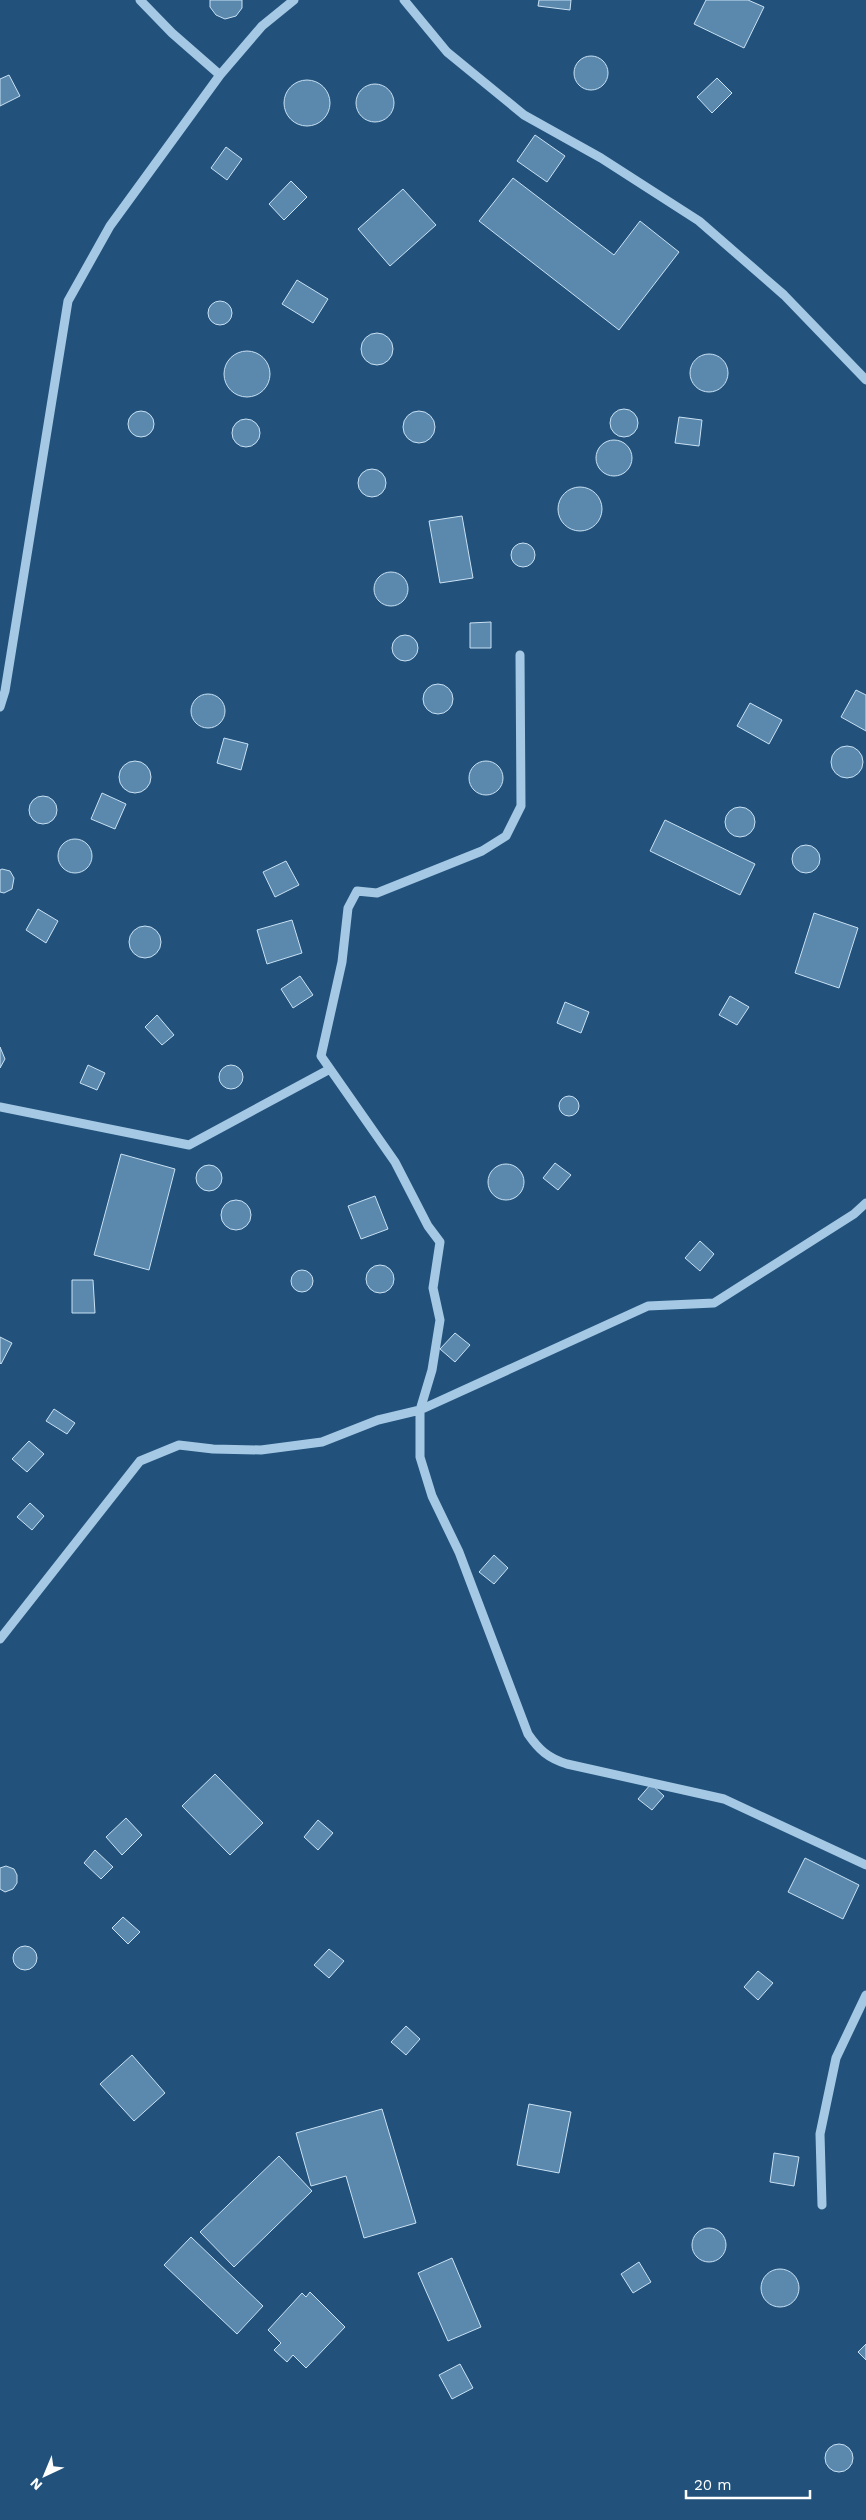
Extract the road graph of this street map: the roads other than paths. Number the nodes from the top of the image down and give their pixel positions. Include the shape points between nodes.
1 (140, 0) edge
2 (294, 0) edge
3 (404, 0) edge
4 (220, 75) junction
5 (866, 380) edge
6 (520, 655) dead end
7 (0, 707) edge
8 (330, 1069) junction
9 (0, 1107) edge
10 (866, 1203) edge
11 (420, 1410) junction
12 (0, 1640) edge
13 (866, 1865) edge
14 (866, 1995) edge
15 (822, 2205) dead end

1 - 4 street
2 - 4 street via 262,26
3 - 5 street via 447,52 524,115 601,158 699,221 784,295
4 - 7 street via 110,226 68,301 7,681
6 - 8 street via 521,806 506,836 482,851 377,893 357,891 348,908 342,962 321,1056
8 - 9 street via 189,1145
8 - 11 street via 395,1162 428,1226 440,1242 433,1288 440,1320 432,1370
10 - 11 street via 714,1303 648,1306
11 - 12 street via 378,1420 322,1442 261,1450 213,1449 180,1444 140,1461
11 - 13 street via 420,1457 432,1496 459,1552 528,1734 539,1750 551,1759 567,1764 724,1799
14 - 15 street via 836,2058 820,2134

